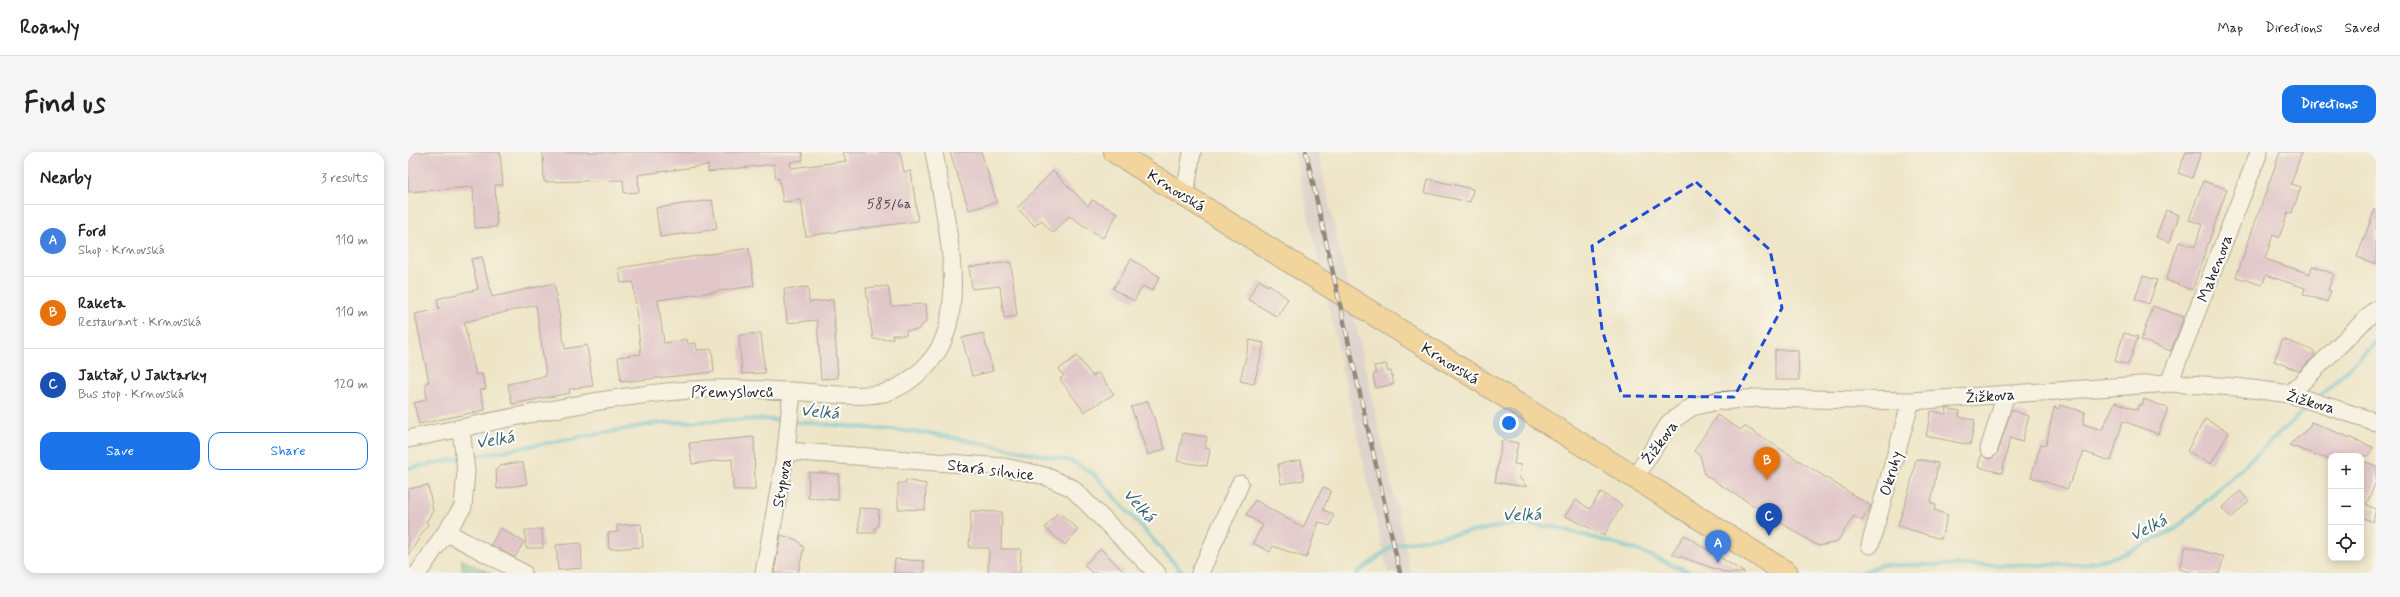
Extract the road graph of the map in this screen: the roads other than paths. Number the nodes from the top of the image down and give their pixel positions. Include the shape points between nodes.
1 (934, 152) edge
2 (1115, 152) edge
3 (1192, 152) edge
4 (2259, 152) edge
5 (1185, 195) junction
6 (2376, 309) edge
7 (2169, 383) junction
8 (2006, 394) junction
9 (2294, 395) junction
10 (792, 399) junction
11 (1911, 400) junction
12 (2376, 422) edge
13 (461, 429) junction
14 (408, 439) edge
15 (787, 445) junction
16 (1989, 449) dead end
17 (1635, 478) junction
18 (1240, 484) dead end
19 (446, 532) junction
20 (1870, 545) dead end
21 (418, 573) edge
22 (523, 573) edge
23 (764, 573) edge
24 (1157, 573) edge
25 (1200, 573) edge
26 (1787, 573) edge

1 - 10 street, Přemyslovců via 952,287 949,326 940,346 929,362 914,376 885,392
2 - 5 main road, Krnovská
3 - 5 street
4 - 7 street, Mahenova
5 - 17 main road, Krnovská
6 - 9 street
7 - 8 street, Žižkova
7 - 9 street, Žižkova via 2236,387
8 - 11 street, Žižkova
8 - 16 street
9 - 12 street, Žižkova
10 - 13 street, Přemyslovců via 739,388 692,390 570,406
10 - 15 street, Stypova
11 - 17 street, Žižkova via 1760,398 1717,400 1692,407 1670,422
11 - 20 street, Okruhy
13 - 14 street, Přemyslovců
13 - 19 street via 466,471 464,507
15 - 23 street, Stypova
15 - 24 street, Stará silnice via 1004,467 1045,476 1072,488
17 - 26 main road, Krnovská
18 - 25 street
19 - 21 street
19 - 22 street

